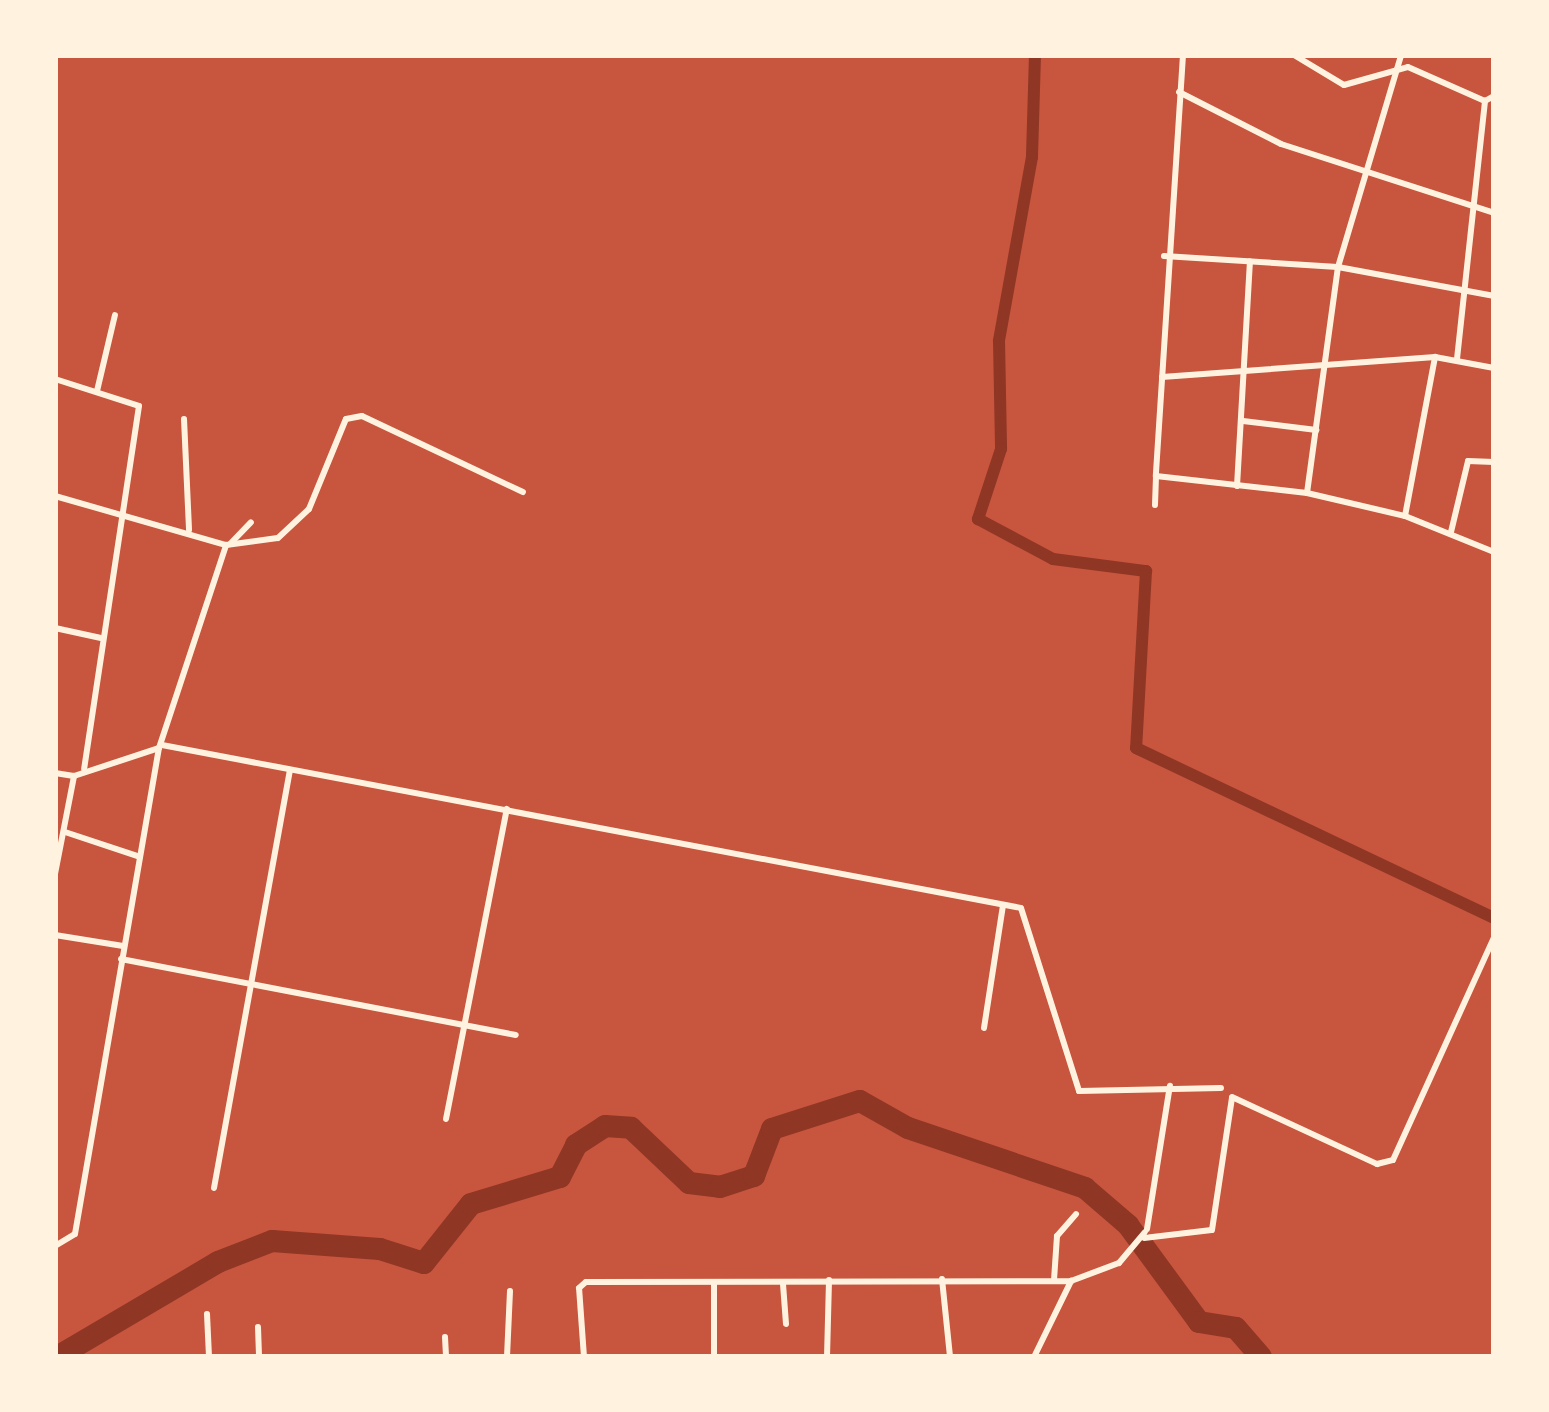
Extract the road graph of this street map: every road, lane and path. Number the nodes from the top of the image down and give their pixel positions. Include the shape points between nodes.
1 (1294, 55) edge
2 (1314, 55) edge
3 (1401, 55) edge
4 (1181, 56) edge
5 (1312, 66) junction
6 (1399, 69) junction
7 (1180, 92) junction
8 (1494, 96) edge
9 (1485, 101) junction
10 (1373, 173) junction
11 (1471, 209) junction
12 (1494, 213) edge
13 (1164, 256) junction
14 (1250, 261) junction
15 (1338, 266) junction
16 (1465, 291) junction
17 (1494, 296) edge
18 (115, 315) dead end
19 (1435, 357) junction
20 (1457, 359) junction
21 (1326, 364) junction
22 (1494, 368) edge
23 (1245, 371) junction
24 (1162, 377) junction
25 (55, 379) edge
26 (97, 391) junction
27 (184, 419) dead end
28 (1242, 421) junction
29 (1316, 430) junction
30 (1494, 462) edge
31 (1156, 476) junction
32 (1236, 486) junction
33 (523, 492) dead end
34 (1307, 493) junction
35 (55, 496) edge
36 (1155, 506) dead end
37 (123, 511) junction
38 (1404, 516) junction
39 (251, 522) dead end
40 (190, 530) junction
41 (1451, 532) junction
42 (228, 545) junction
43 (1494, 552) edge
44 (55, 628) edge
45 (101, 638) junction
46 (161, 746) junction
47 (84, 769) junction
48 (290, 770) junction
49 (55, 773) edge
50 (74, 776) junction
51 (506, 810) junction
52 (65, 832) junction
53 (140, 858) junction
54 (55, 871) edge
55 (1002, 905) junction
56 (55, 935) edge
57 (1494, 937) edge
58 (123, 946) junction
59 (120, 959) junction
60 (252, 987) junction
61 (463, 1025) junction
62 (984, 1028) dead end
63 (516, 1035) dead end
64 (1170, 1086) junction
65 (1221, 1088) dead end
66 (446, 1118) dead end
67 (214, 1188) dead end
68 (1076, 1214) dead end
69 (1137, 1244) junction
70 (55, 1246) edge
71 (942, 1279) junction
72 (829, 1280) junction
73 (1054, 1280) junction
74 (1071, 1281) junction
75 (714, 1282) junction
76 (783, 1284) junction
77 (510, 1291) dead end
78 (206, 1314) dead end
79 (786, 1324) dead end
80 (258, 1328) dead end
81 (446, 1337) dead end
82 (209, 1357) edge
83 (259, 1357) edge
84 (446, 1357) edge
85 (507, 1357) edge
86 (584, 1357) edge
87 (714, 1357) edge
88 (827, 1357) edge
89 (950, 1357) edge
90 (1034, 1357) edge

1 - 5 street
2 - 5 street
3 - 6 street
4 - 7 street
5 - 6 street via 1344,86
6 - 9 street
6 - 10 street
7 - 10 street via 1281,144
7 - 13 street
8 - 9 street
9 - 11 street
10 - 11 street
10 - 15 street
11 - 12 street
11 - 16 street
13 - 14 street
13 - 24 street
14 - 15 street
14 - 23 street
15 - 16 street
15 - 21 street
16 - 17 street
16 - 20 street
18 - 26 street
19 - 20 street
19 - 21 street
19 - 38 street
20 - 22 street
21 - 23 street
21 - 29 street
23 - 24 street
23 - 28 street
24 - 31 street
25 - 26 street
26 - 37 street via 139,406
27 - 40 street
28 - 29 street
28 - 32 street
29 - 34 street
30 - 41 street via 1468,460
31 - 32 street
31 - 36 street
32 - 34 street
33 - 42 street via 352,416 294,528
34 - 38 street
35 - 37 street
37 - 40 street
37 - 45 street
38 - 41 street
39 - 42 street
40 - 42 street
41 - 43 street
42 - 46 street
44 - 45 street
45 - 47 street
46 - 47 street
46 - 48 street
46 - 53 street
47 - 50 street
48 - 51 street
48 - 60 street
49 - 50 street
50 - 52 street
51 - 55 street
51 - 61 street
52 - 53 street
52 - 54 street
53 - 58 street
55 - 62 street
55 - 64 street via 1031,915 1058,1041 1079,1091
56 - 58 street
57 - 69 street via 1393,1160 1377,1164 1232,1097 1212,1230 1153,1232
58 - 59 street
59 - 60 street
59 - 70 street via 75,1234
60 - 61 street
60 - 67 street
61 - 63 street
61 - 66 street
64 - 65 street
64 - 69 street via 1146,1231
68 - 73 street via 1057,1236
69 - 74 street via 1119,1263
71 - 72 street
71 - 73 street
71 - 89 street
72 - 76 street
72 - 88 street
73 - 74 street
74 - 90 street
75 - 76 street
75 - 86 street via 581,1284
75 - 87 street
76 - 79 street
77 - 85 street
78 - 82 street
80 - 83 street
81 - 84 street

